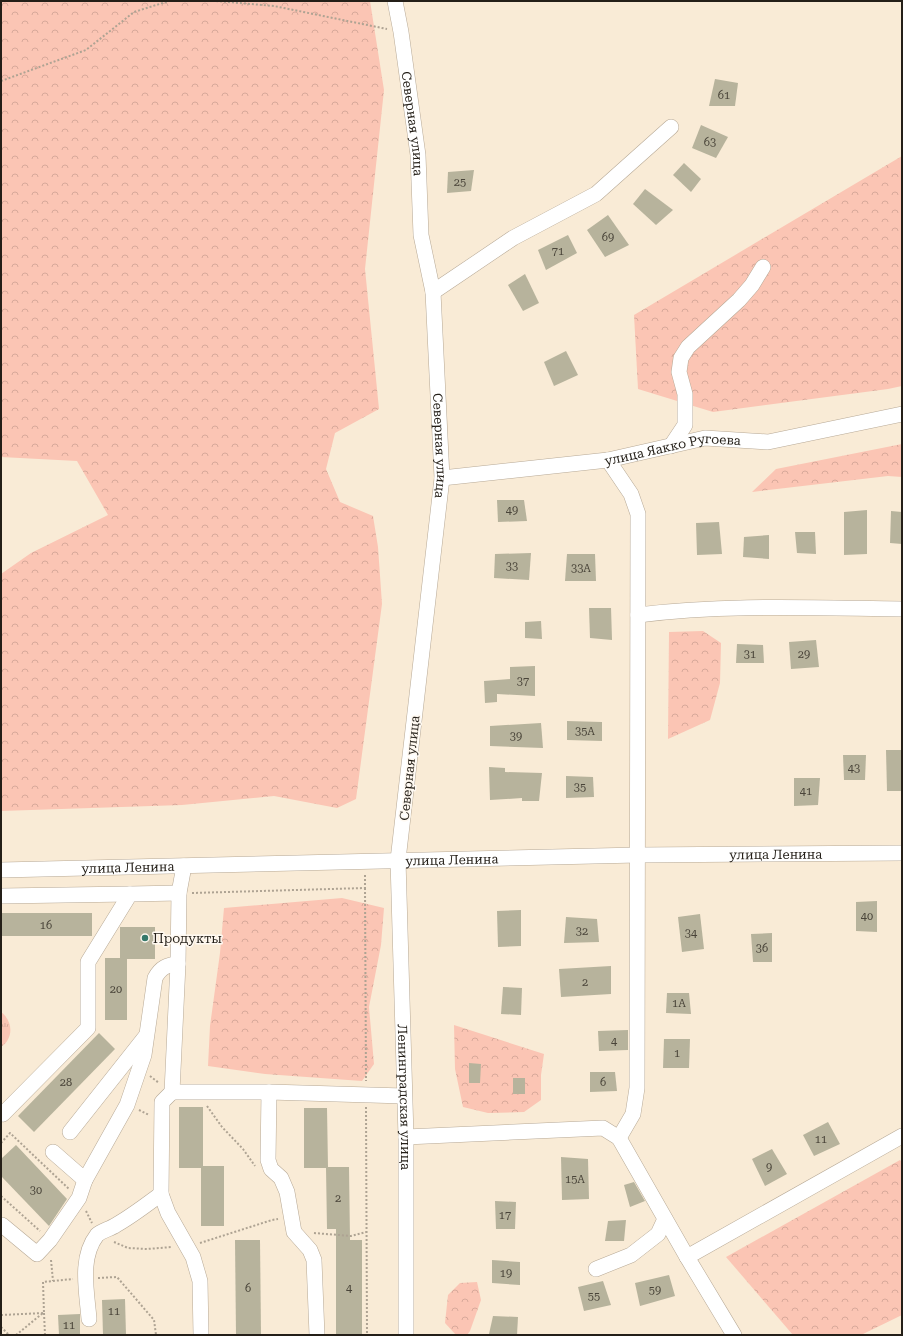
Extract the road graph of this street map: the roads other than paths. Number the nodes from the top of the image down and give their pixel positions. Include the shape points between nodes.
1 (394, 1) edge
2 (672, 127) dead end
3 (763, 267) dead end
4 (433, 292) junction
5 (902, 414) edge
6 (671, 446) junction
7 (608, 460) junction
8 (442, 478) junction
9 (902, 608) edge
10 (638, 615) junction
11 (902, 853) edge
12 (638, 855) junction
13 (398, 860) junction
14 (184, 866) junction
15 (1, 870) edge
16 (130, 894) junction
17 (179, 894) junction
18 (1, 896) edge
19 (178, 964) junction
20 (147, 1035) junction
21 (172, 1092) junction
22 (269, 1092) junction
23 (404, 1096) junction
24 (1, 1113) edge
25 (70, 1132) dead end
26 (406, 1137) junction
27 (619, 1138) junction
28 (899, 1140) edge
29 (53, 1152) dead end
30 (85, 1180) junction
31 (161, 1194) junction
32 (665, 1219) junction
33 (1, 1226) edge
34 (687, 1257) junction
35 (596, 1269) dead end
36 (89, 1318) dead end
37 (201, 1335) edge
38 (317, 1335) edge
39 (406, 1335) edge
40 (734, 1335) edge

1 - 4 street, Северная улица via 401,32 418,155 420,235
2 - 4 street via 596,194 513,238
3 - 6 street via 739,300 688,347 681,358 679,372 685,394 685,425
4 - 8 street, Северная улица
5 - 6 street, улица Яакко Ругоева via 768,442 704,438
6 - 7 street, улица Яакко Ругоева
7 - 8 street, улица Яакко Ругоева
7 - 10 street via 631,494 638,514
8 - 13 street, Северная улица
9 - 10 street via 772,608 675,611
10 - 12 street
11 - 12 street, улица Ленина
12 - 13 street, улица Ленина
12 - 27 street via 637,1088 632,1114
13 - 14 street, улица Ленина
13 - 23 street, Ленинградская улица
14 - 15 street, улица Ленина
14 - 17 street
16 - 17 street
16 - 18 street
16 - 24 street via 88,962 88,1028
17 - 19 street
19 - 20 street via 168,965 159,971 155,978
19 - 21 street
20 - 25 street
20 - 30 street via 144,1055 127,1105
21 - 22 street
21 - 31 street via 162,1102
22 - 23 street
22 - 38 street via 268,1160 271,1169 281,1178 287,1192 294,1232 310,1250 314,1260
23 - 26 street, Ленинградская улица
26 - 27 street via 603,1128
26 - 39 street, Ленинградская улица
27 - 32 street
28 - 34 street
29 - 30 street
30 - 33 street via 79,1198 37,1254
31 - 36 street via 116,1226 98,1234 87,1254
31 - 37 street via 168,1213 193,1257 200,1281
32 - 34 street
32 - 35 street via 658,1234 631,1255
34 - 40 street

